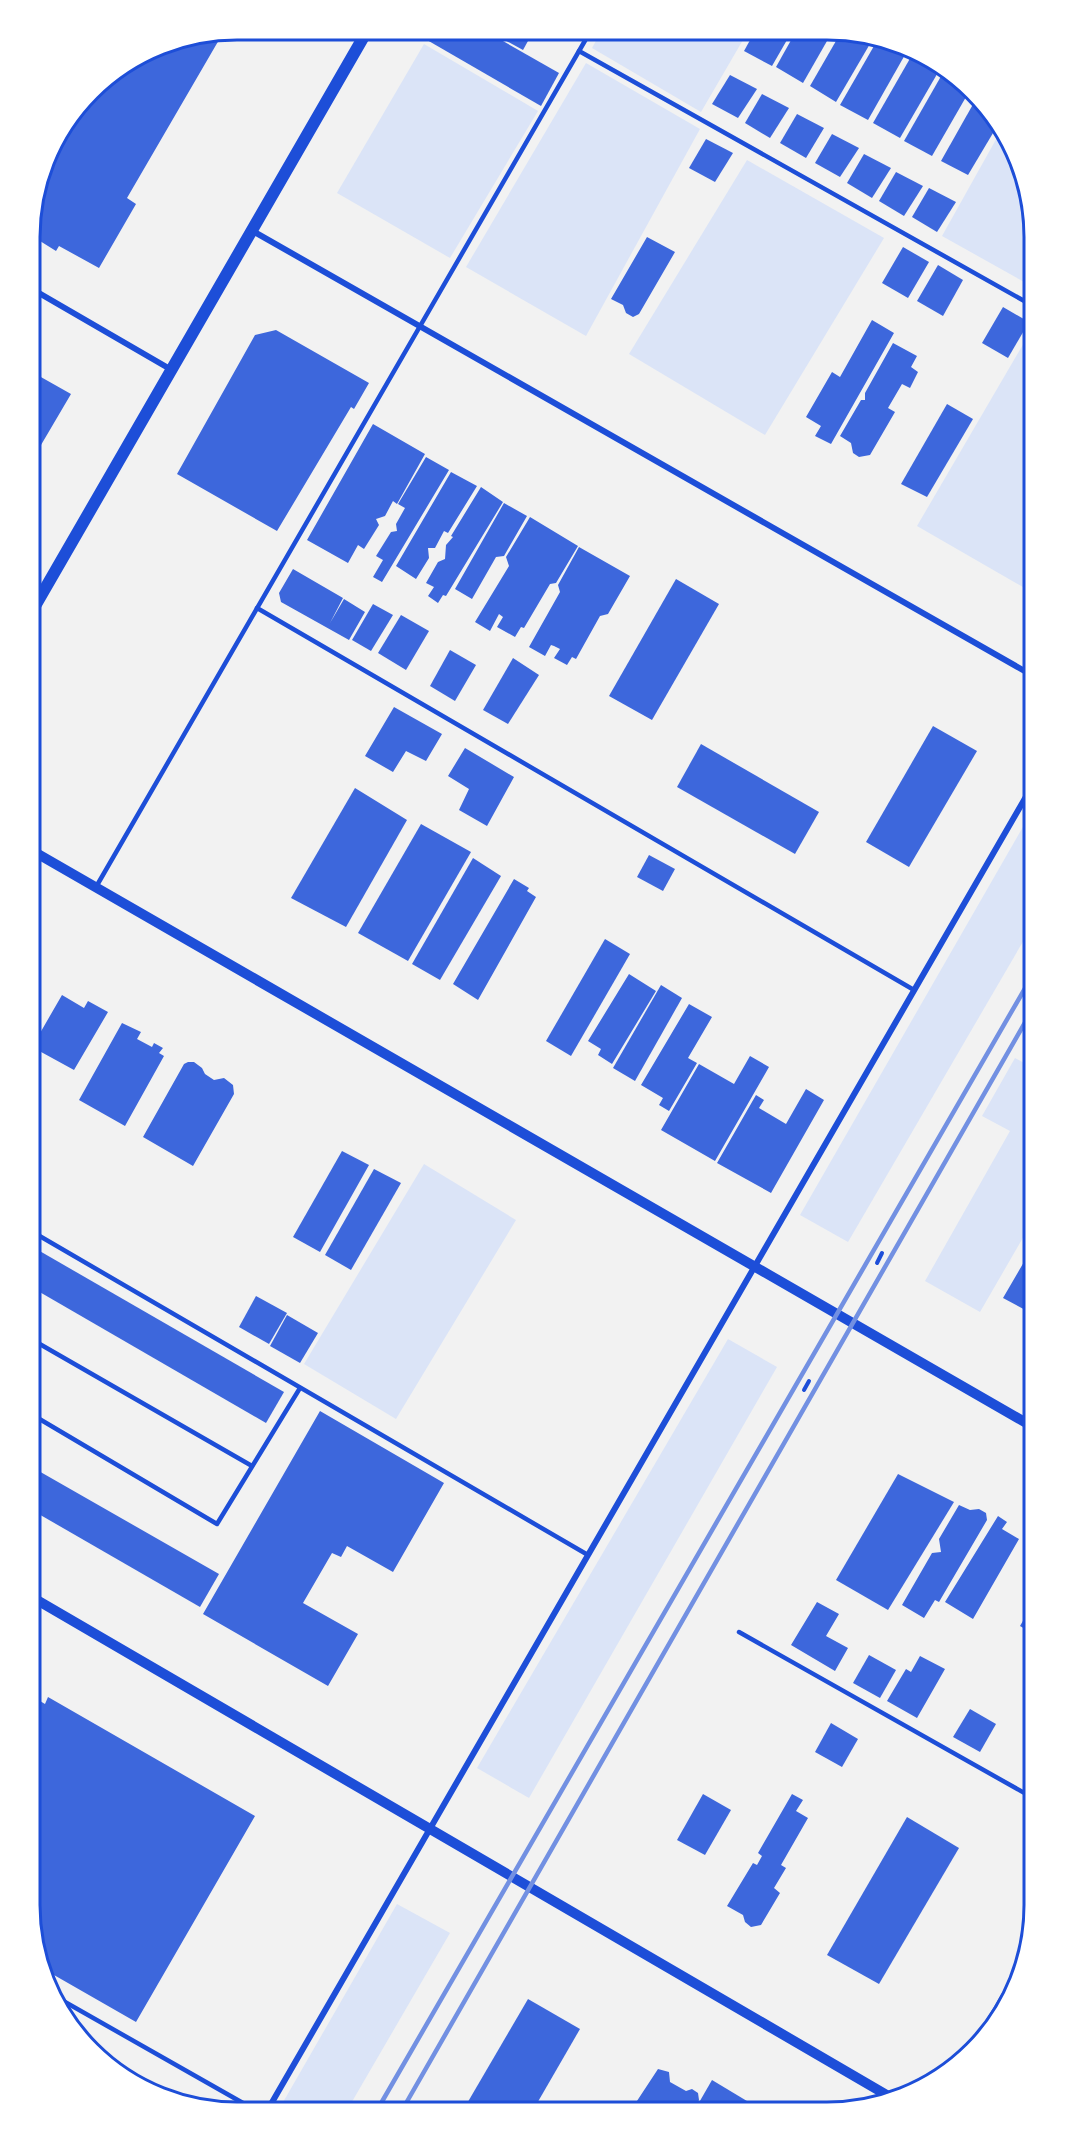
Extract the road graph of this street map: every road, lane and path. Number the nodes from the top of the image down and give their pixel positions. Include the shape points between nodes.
1 (362, 40) edge
2 (585, 40) edge
3 (579, 51) junction
4 (251, 230) junction
5 (41, 294) edge
6 (1024, 301) edge
7 (420, 326) junction
8 (170, 369) junction
9 (41, 596) edge
10 (257, 608) junction
11 (1024, 671) edge
12 (1024, 800) edge
13 (41, 855) edge
14 (96, 887) junction
15 (914, 990) junction
16 (40, 1236) edge
17 (882, 1253) dead end
18 (877, 1263) dead end
19 (755, 1266) junction
20 (40, 1344) edge
21 (808, 1381) dead end
22 (300, 1388) junction
23 (804, 1390) dead end
24 (40, 1420) edge
25 (1024, 1422) edge
26 (252, 1466) junction
27 (588, 1555) junction
28 (40, 1602) edge
29 (739, 1632) dead end
30 (1024, 1793) edge
31 (430, 1828) junction
32 (67, 2003) edge
33 (885, 2094) edge
34 (241, 2102) edge
35 (272, 2102) edge

1 - 4 main road
2 - 3 lane
3 - 6 lane
3 - 7 lane
4 - 7 street
4 - 8 main road
5 - 8 street
7 - 10 lane
7 - 11 street
8 - 9 main road
10 - 14 lane
10 - 15 lane
12 - 15 street
13 - 14 street
14 - 19 street
15 - 19 street
16 - 22 lane
17 - 18 path
19 - 25 street
19 - 27 street
20 - 26 lane
21 - 23 path
22 - 26 lane
22 - 27 lane
24 - 26 lane via 217,1524
27 - 31 street
28 - 31 street
29 - 30 lane
31 - 33 street
31 - 35 street
32 - 34 lane

